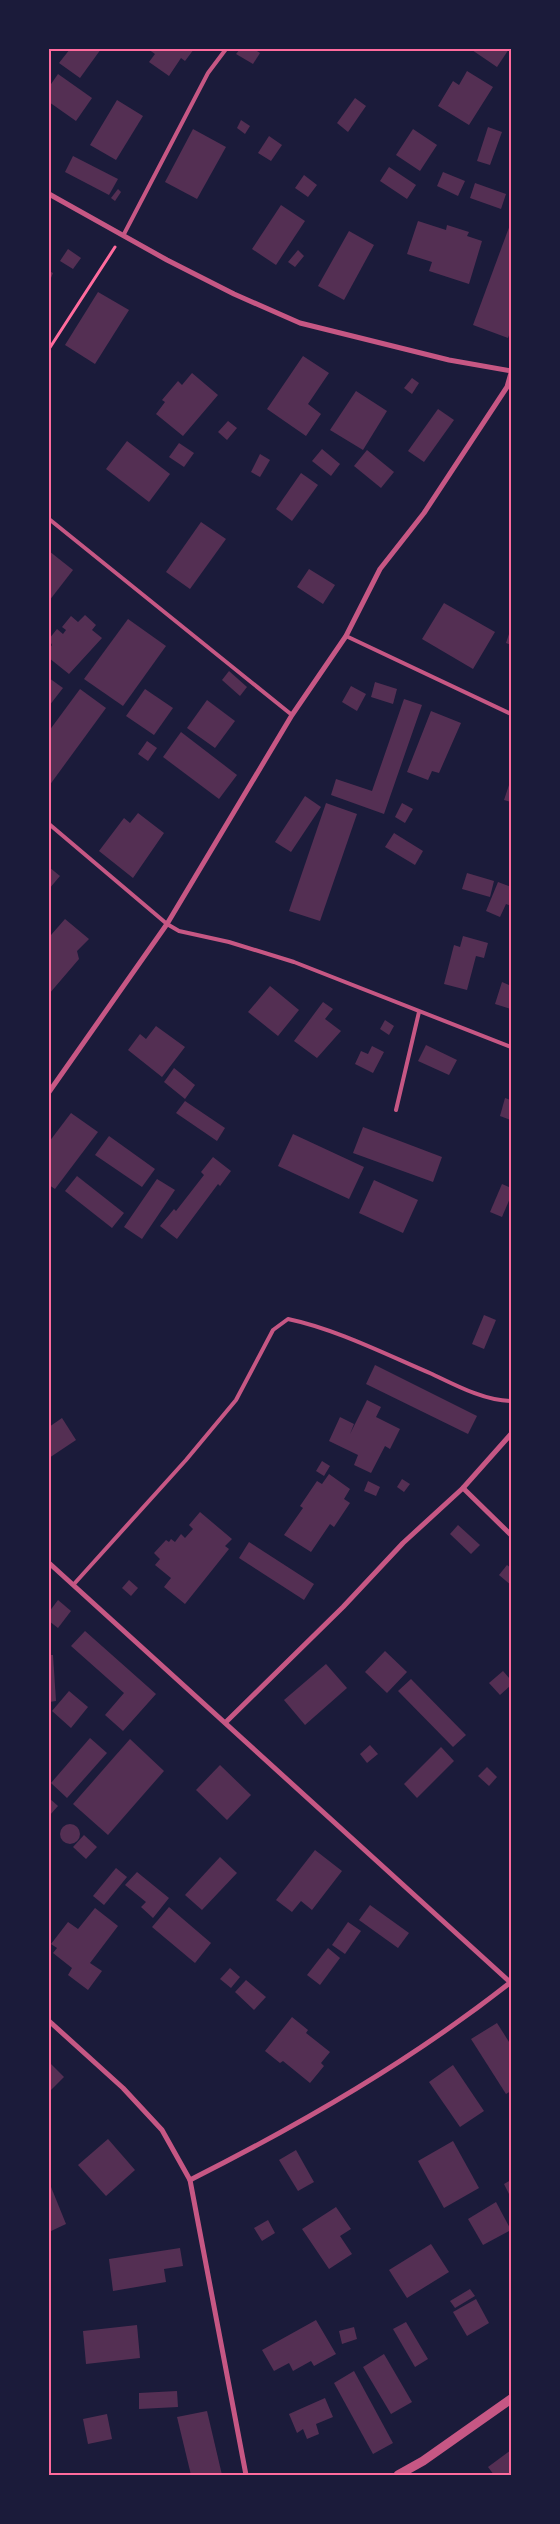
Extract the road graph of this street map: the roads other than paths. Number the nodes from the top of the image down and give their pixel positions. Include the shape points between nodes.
1 (226, 49) edge
2 (49, 194) edge
3 (124, 234) junction
4 (511, 372) edge
5 (49, 519) edge
6 (346, 636) junction
7 (511, 714) edge
8 (292, 715) junction
9 (49, 824) edge
10 (166, 924) junction
11 (419, 1012) junction
12 (511, 1047) edge
13 (49, 1092) edge
14 (396, 1110) dead end
15 (511, 1401) edge
16 (511, 1434) edge
17 (463, 1488) junction
18 (511, 1536) edge
19 (49, 1563) edge
20 (74, 1584) junction
21 (226, 1722) junction
22 (511, 1982) edge
23 (49, 2021) edge
24 (190, 2180) junction
25 (511, 2399) edge
26 (246, 2475) edge
27 (398, 2475) edge

1 - 3 lane via 208,74
2 - 3 street
3 - 4 street via 167,260 300,323
4 - 6 street via 508,387 424,514 380,569
5 - 8 lane
6 - 7 lane
6 - 8 street
8 - 10 street
9 - 10 lane
10 - 11 lane via 178,931 229,942 294,962
10 - 13 street
11 - 12 lane
11 - 14 lane
15 - 20 lane via 457,1386 304,1322 288,1319 272,1330 236,1400
16 - 17 street
17 - 18 street
17 - 21 street via 403,1542 343,1607
19 - 20 street
20 - 21 street
21 - 22 street
22 - 24 street via 451,2028 332,2104
23 - 24 street via 123,2088 162,2130
24 - 26 street
25 - 27 street via 423,2462

